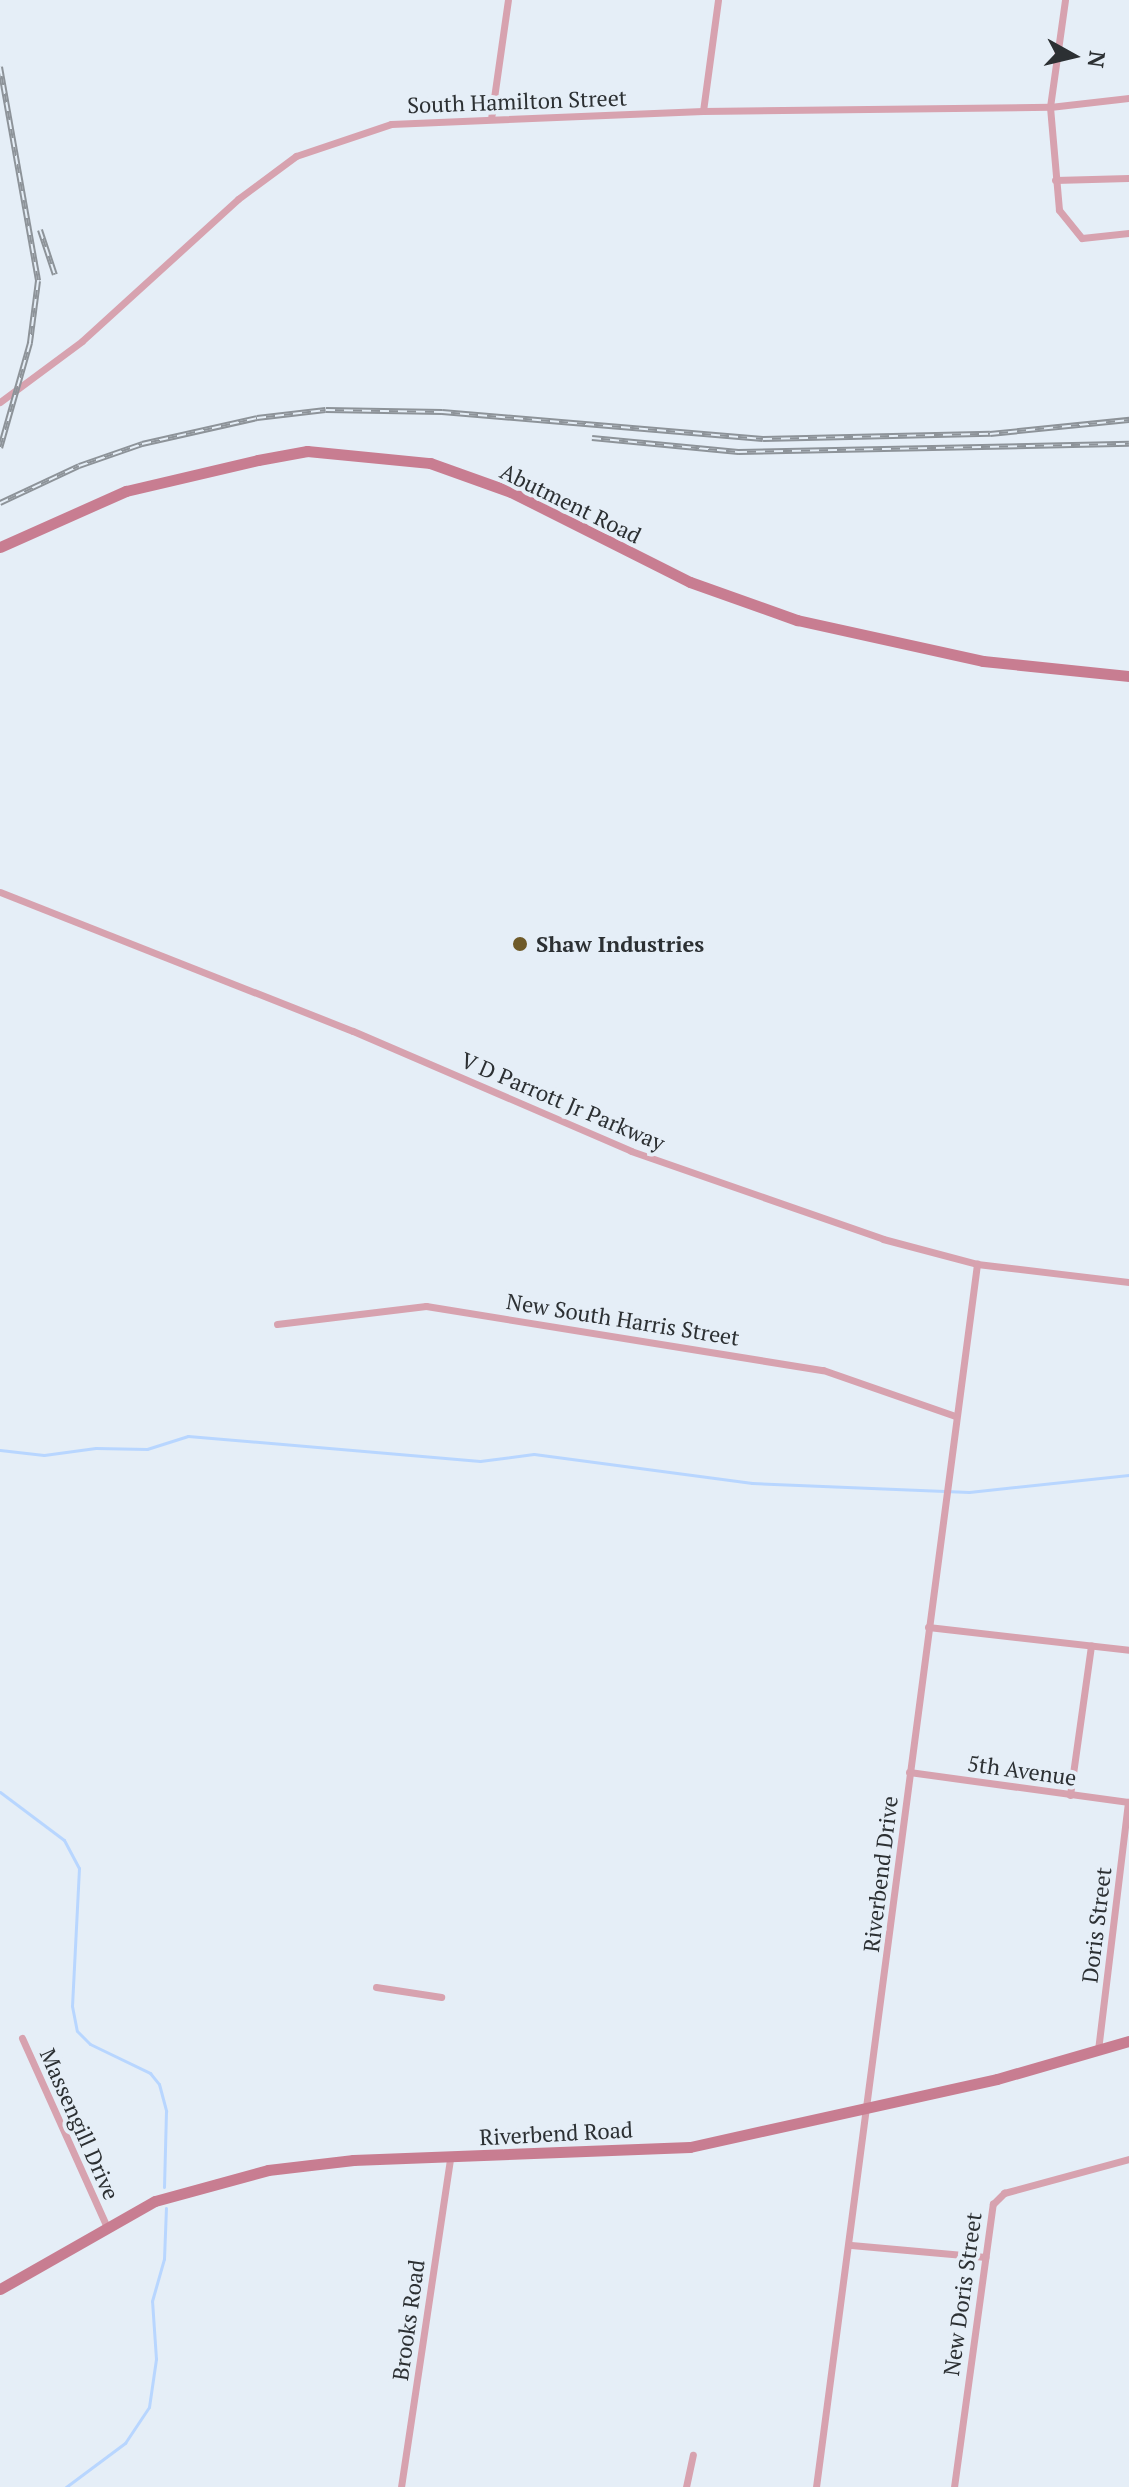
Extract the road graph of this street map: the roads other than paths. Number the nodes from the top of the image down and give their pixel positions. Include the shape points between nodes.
1 (508, 0) edge
2 (718, 0) edge
3 (1065, 0) edge
4 (1129, 98) edge
5 (1050, 107) junction
6 (703, 111) junction
7 (491, 119) junction
8 (1129, 178) edge
9 (1055, 180) junction
10 (1129, 233) edge
11 (0, 402) edge
12 (0, 547) edge
13 (1129, 676) edge
14 (0, 892) edge
15 (977, 1264) junction
16 (1129, 1282) edge
17 (277, 1324) dead end
18 (955, 1416) junction
19 (928, 1627) junction
20 (1091, 1645) junction
21 (1129, 1650) edge
22 (909, 1772) junction
23 (1070, 1795) junction
24 (1128, 1802) edge
25 (376, 1987) dead end
26 (441, 1997) dead end
27 (22, 2038) dead end
28 (1129, 2041) edge
29 (1098, 2052) junction
30 (865, 2107) junction
31 (450, 2158) junction
32 (1129, 2159) edge
33 (106, 2225) junction
34 (851, 2245) junction
35 (985, 2257) junction
36 (0, 2289) edge
37 (693, 2455) dead end
38 (401, 2487) edge
39 (686, 2487) edge
40 (816, 2487) edge
41 (954, 2487) edge

1 - 7 street
2 - 6 street
3 - 5 street
4 - 5 street, South Hamilton Street
5 - 6 street, South Hamilton Street
5 - 9 street
6 - 7 street, South Hamilton Street
7 - 11 street, South Hamilton Street via 391,124 296,156 238,199 82,341
8 - 9 street
9 - 10 street via 1059,210 1082,238
12 - 13 main road, Abutment Road via 126,491 307,451 430,463 511,492 690,582 797,620 983,661
14 - 15 street, V D Parrott Jr Parkway via 353,1031 631,1151 883,1239
15 - 16 street, V D Parrott Jr Parkway
15 - 18 street, Riverbend Drive
17 - 18 street, New South Harris Street via 426,1306 823,1370
18 - 19 street, Riverbend Drive
19 - 20 street
19 - 22 street, Riverbend Drive
20 - 21 street
20 - 23 street
22 - 23 street, 5th Avenue
22 - 30 street, Riverbend Drive
23 - 24 street, 5th Avenue
24 - 29 street, Doris Street
25 - 26 street
27 - 33 street, Massengill Drive
28 - 29 main road, Riverbend Road
29 - 30 main road, Riverbend Road
30 - 31 main road, Riverbend Road via 690,2147
30 - 34 street, Riverbend Drive
31 - 33 main road, Riverbend Road via 353,2160 268,2170 191,2188
31 - 38 street, Brooks Road
32 - 35 street, New Doris Street via 997,2197
33 - 36 main road, Riverbend Road
34 - 35 street
34 - 40 street, Riverbend Drive
35 - 41 street, New Doris Street
37 - 39 street

